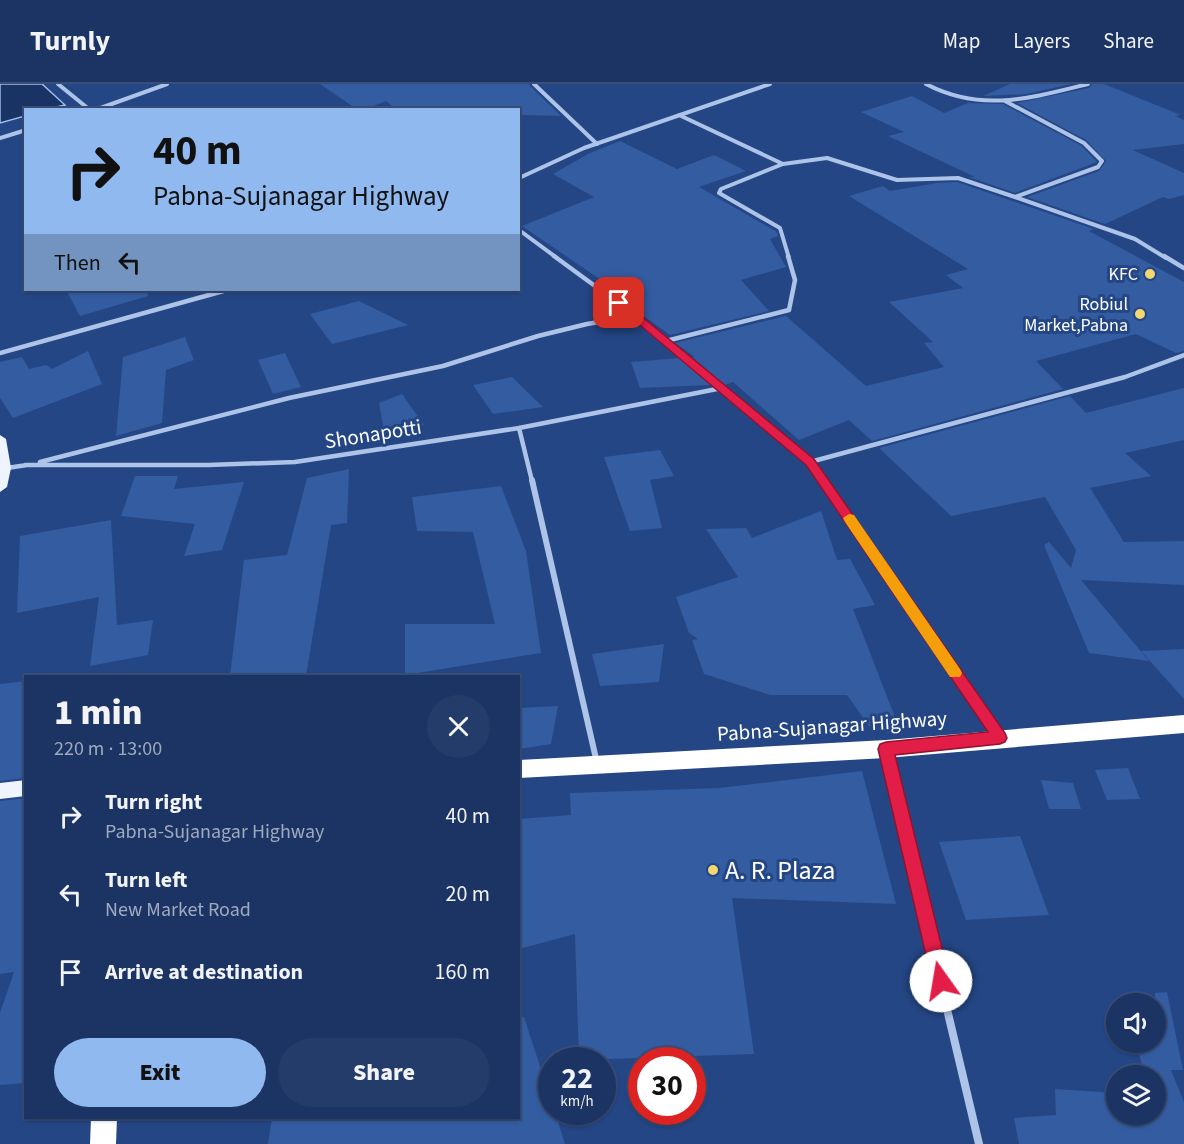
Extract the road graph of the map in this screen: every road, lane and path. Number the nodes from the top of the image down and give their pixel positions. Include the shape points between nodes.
1 (58, 84) edge
2 (167, 84) edge
3 (534, 84) edge
4 (770, 84) edge
5 (926, 84) edge
6 (1088, 84) edge
7 (1005, 101) junction
8 (111, 107) edge
9 (88, 108) edge
10 (679, 115) junction
11 (24, 131) edge
12 (0, 138) edge
13 (597, 144) junction
14 (783, 164) junction
15 (520, 178) edge
16 (1015, 197) junction
17 (520, 231) edge
18 (1184, 268) edge
19 (223, 291) edge
20 (636, 316) junction
21 (666, 341) junction
22 (0, 353) edge
23 (1184, 355) edge
24 (722, 388) junction
25 (519, 428) junction
26 (0, 439) edge
27 (810, 462) junction
28 (25, 465) junction
29 (2, 469) edge
30 (0, 487) edge
31 (1184, 724) edge
32 (1000, 738) junction
33 (886, 749) junction
34 (597, 765) junction
35 (520, 769) edge
36 (24, 789) edge
37 (0, 791) edge
38 (104, 1119) edge
39 (104, 1144) edge
40 (980, 1144) edge

1 - 9 street
2 - 8 street
3 - 13 street
4 - 10 street
5 - 7 street via 939,93 959,98
6 - 7 street
7 - 16 street via 1084,143 1102,161 1098,167
10 - 13 street
10 - 14 street
11 - 12 street
13 - 15 street
14 - 16 street via 827,158 897,180 958,178
14 - 21 street via 719,193 780,228 795,280 791,307
16 - 18 street via 1135,239
17 - 20 street
19 - 22 street
20 - 21 street
20 - 28 street, Shonapotti via 587,324 443,366 301,395
21 - 24 street
23 - 27 street via 1125,377
24 - 25 street, Shonapotti
24 - 27 street
25 - 28 street, Shonapotti via 295,462
25 - 34 street
26 - 29 main road
27 - 32 street
28 - 29 street, Shonapotti
29 - 30 main road
31 - 32 highway, Pabna-Sujanagar Highway
32 - 33 highway, Pabna-Sujanagar Highway
33 - 34 highway, Pabna-Sujanagar Highway
33 - 40 street
34 - 35 highway, Pabna-Sujanagar Highway
36 - 37 main road
38 - 39 highway

